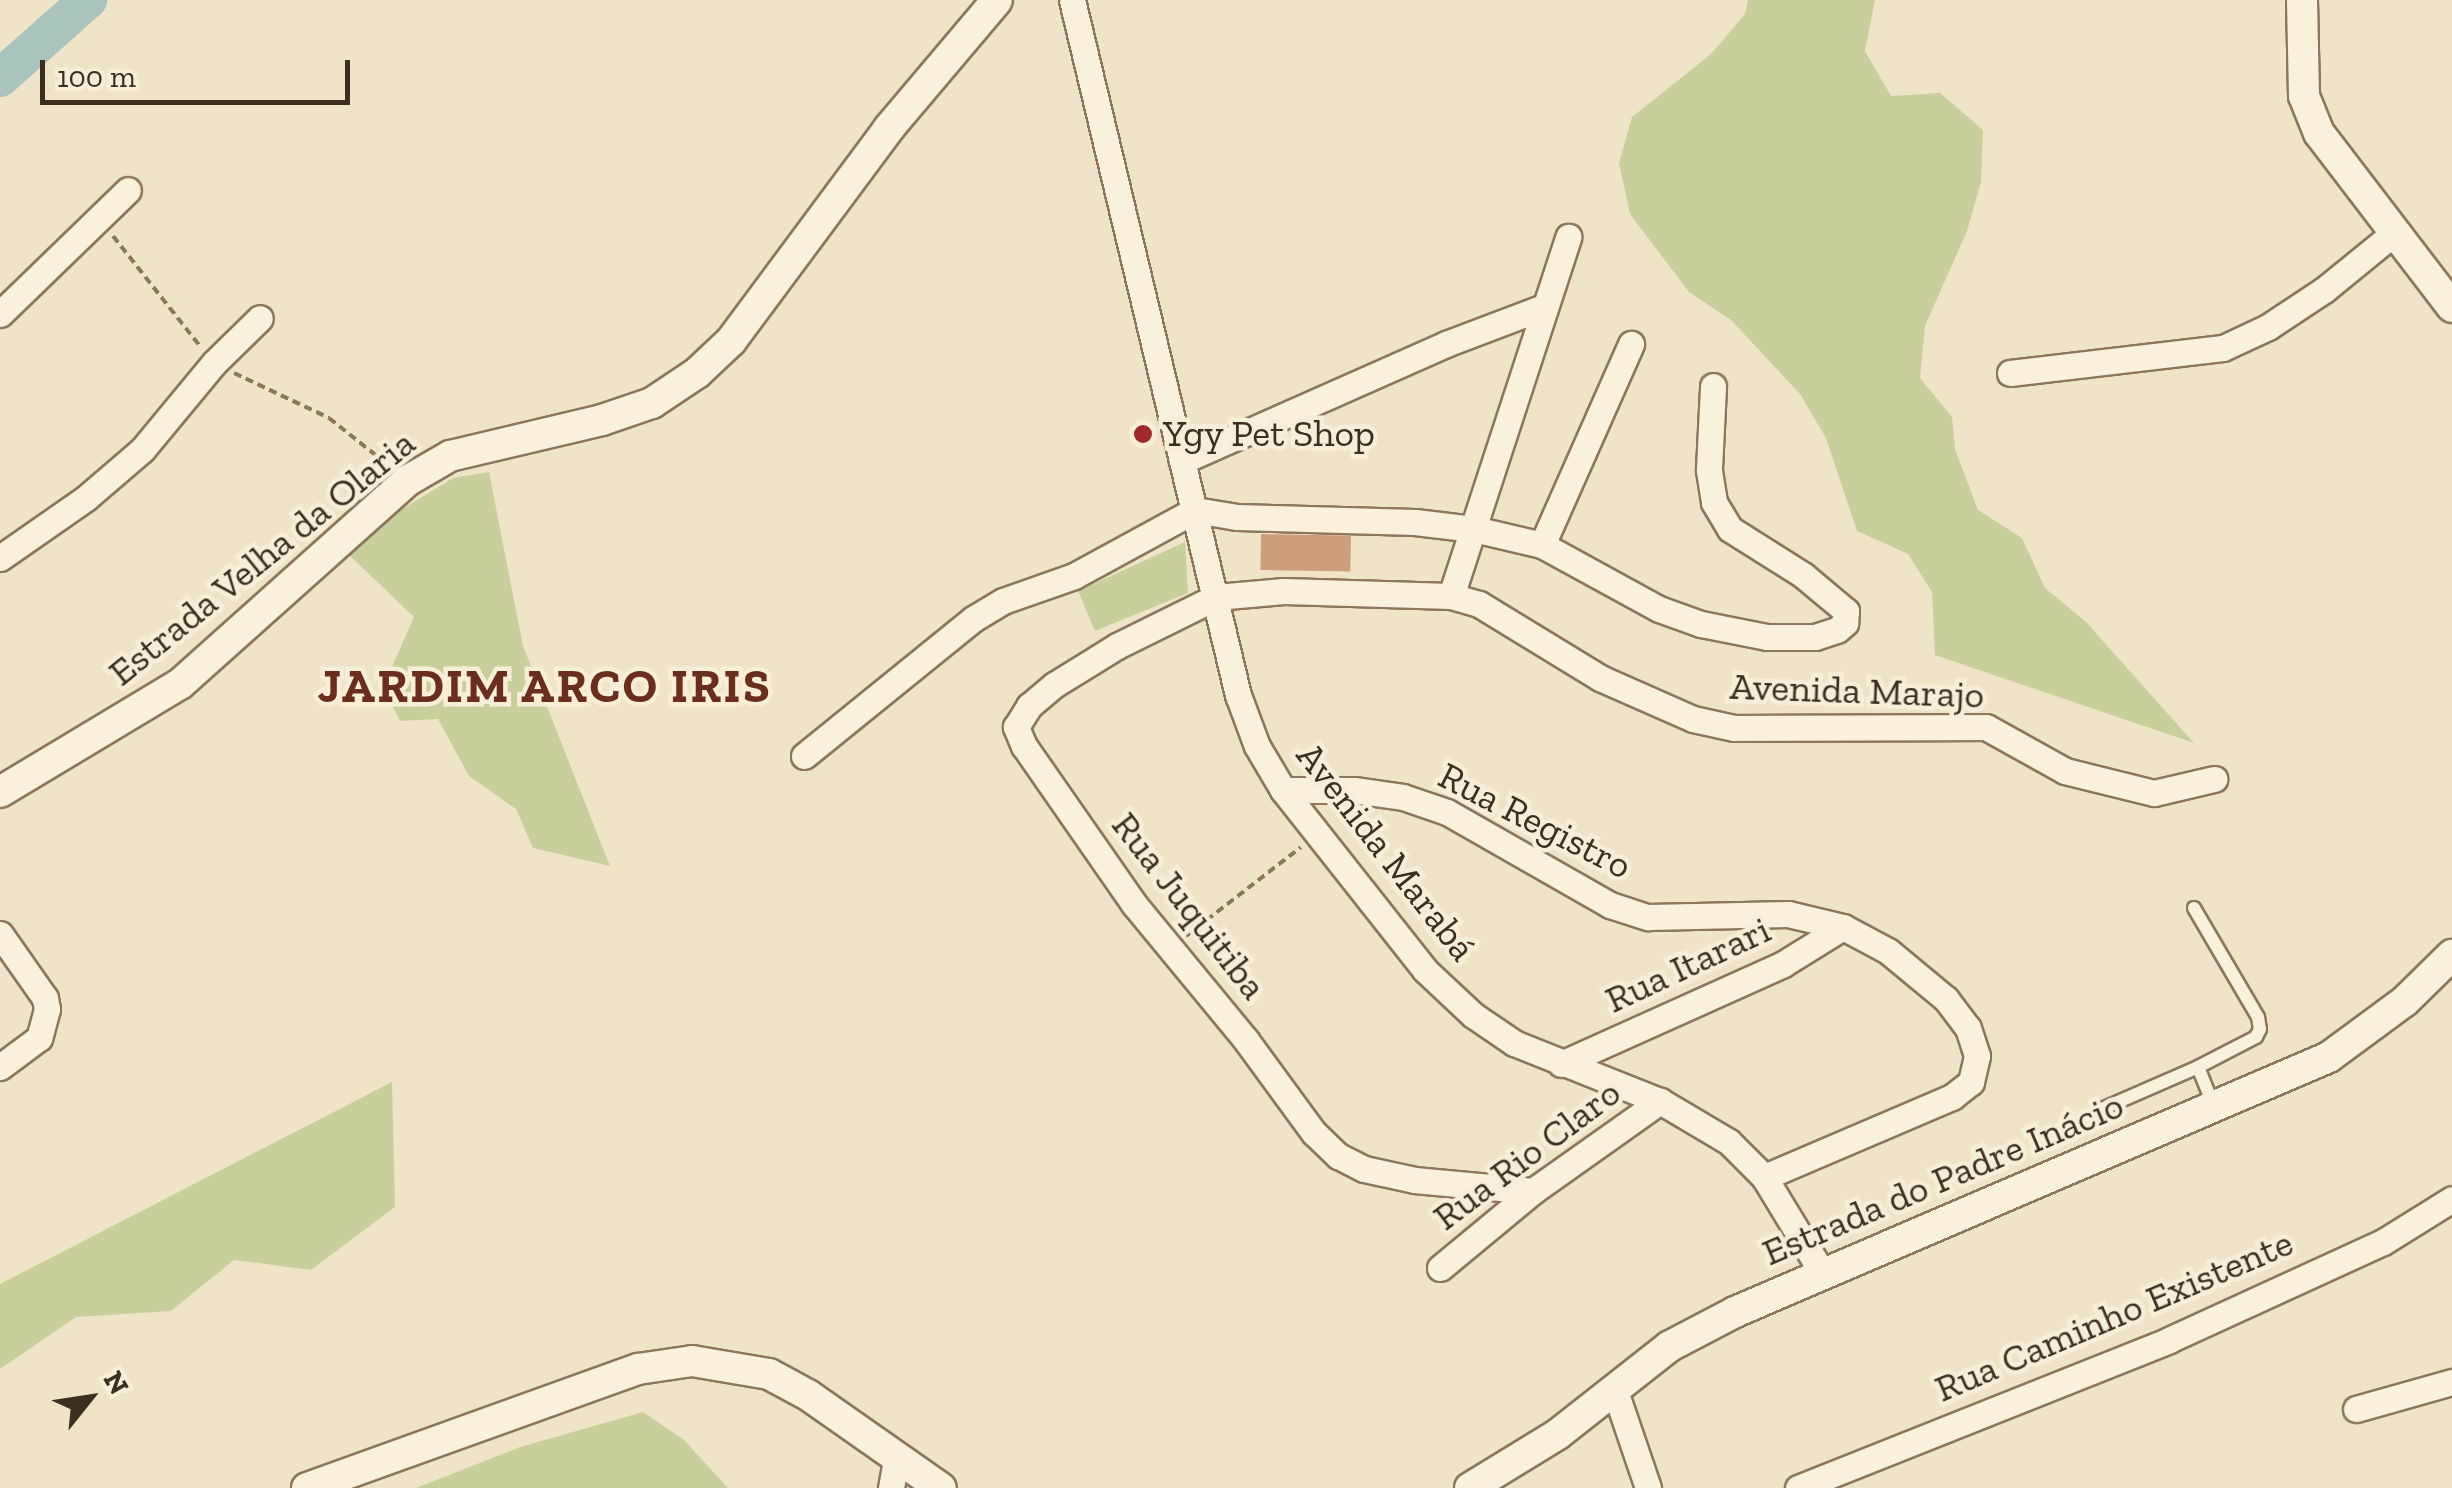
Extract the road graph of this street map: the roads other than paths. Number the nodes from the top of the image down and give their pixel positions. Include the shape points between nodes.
1 (998, 0) edge
2 (1072, 0) edge
3 (2302, 0) edge
4 (128, 190) dead end
5 (2394, 234) junction
6 (1568, 237) dead end
7 (1541, 308) junction
8 (2452, 308) edge
9 (0, 314) edge
10 (260, 318) dead end
11 (1631, 344) dead end
12 (2010, 373) dead end
13 (1714, 386) dead end
14 (1182, 461) junction
15 (1195, 510) junction
16 (1474, 529) junction
17 (1542, 545) junction
18 (0, 558) edge
19 (1450, 596) junction
20 (1216, 597) junction
21 (804, 756) dead end
22 (2214, 779) dead end
23 (1283, 790) junction
24 (0, 792) edge
25 (2194, 908) dead end
26 (1843, 926) junction
27 (0, 934) edge
28 (2452, 956) edge
29 (1561, 1064) junction
30 (2198, 1066) junction
31 (0, 1067) edge
32 (1660, 1101) junction
33 (2213, 1104) junction
34 (2097, 1112) dead end
35 (1764, 1177) junction
36 (1534, 1191) junction
37 (2452, 1199) edge
38 (1440, 1268) dead end
39 (1823, 1274) junction
40 (2452, 1382) edge
41 (1614, 1388) junction
42 (2356, 1409) dead end
43 (894, 1474) edge
44 (307, 1488) edge
45 (941, 1488) edge
46 (1470, 1488) edge
47 (1648, 1488) edge
48 (1798, 1488) edge

1 - 24 street, Estrada Velha da Olaria via 889,128 730,341 696,374 652,403 450,456 407,481 180,684
2 - 14 street, Avenida Marabá
3 - 5 street via 2304,96 2319,133
4 - 9 street
5 - 8 street
5 - 12 street via 2268,327 2223,348
6 - 7 street
7 - 14 street
7 - 16 street
10 - 18 street via 142,450
11 - 17 street
13 - 17 street via 1714,502 1730,529 1846,611 1845,623 1815,637 1767,638 1700,624 1659,610
14 - 15 street, Avenida Marabá
15 - 16 street
15 - 20 street, Avenida Marabá
15 - 21 street via 1074,576 1003,600
16 - 17 street
16 - 19 street
19 - 20 street, Avenida Marajo via 1284,590
19 - 22 street, Avenida Marajo via 1479,604 1600,678 1693,719 1734,728 1986,727 2066,771 2154,793
20 - 23 street, Avenida Marabá via 1238,695
20 - 36 street, Rua Juquitiba via 1054,685 1016,728 1024,746 1134,904 1338,1156 1416,1180
23 - 26 street, Rua Registro via 1354,790 1447,812 1610,905 1648,917 1788,914
23 - 29 street, Avenida Marabá via 1425,970 1486,1024
25 - 30 lane via 2260,1029
26 - 29 street, Rua Itarari via 1783,964
26 - 35 street, Rua Registro via 1888,951 1946,999 1968,1028 1977,1056 1971,1082 1952,1097
27 - 31 street via 47,1009 39,1038
28 - 33 street, Estrada do Padre Inácio via 2405,1002 2329,1057
29 - 32 street, Avenida Marabá
30 - 33 lane
30 - 34 lane
32 - 35 street, Avenida Marabá via 1729,1142
32 - 36 street, Rua Rio Claro
33 - 39 street, Estrada do Padre Inácio
35 - 39 street, Avenida Marabá
36 - 38 street, Rua Rio Claro
37 - 48 street, Rua Caminho Existente via 2383,1242 2169,1340
39 - 41 street, Estrada do Padre Inácio via 1670,1346
40 - 42 street
41 - 46 street, Estrada do Padre Inácio via 1542,1445
41 - 47 street
43 - 44 street via 808,1395 769,1374 692,1361 638,1369
43 - 45 street

